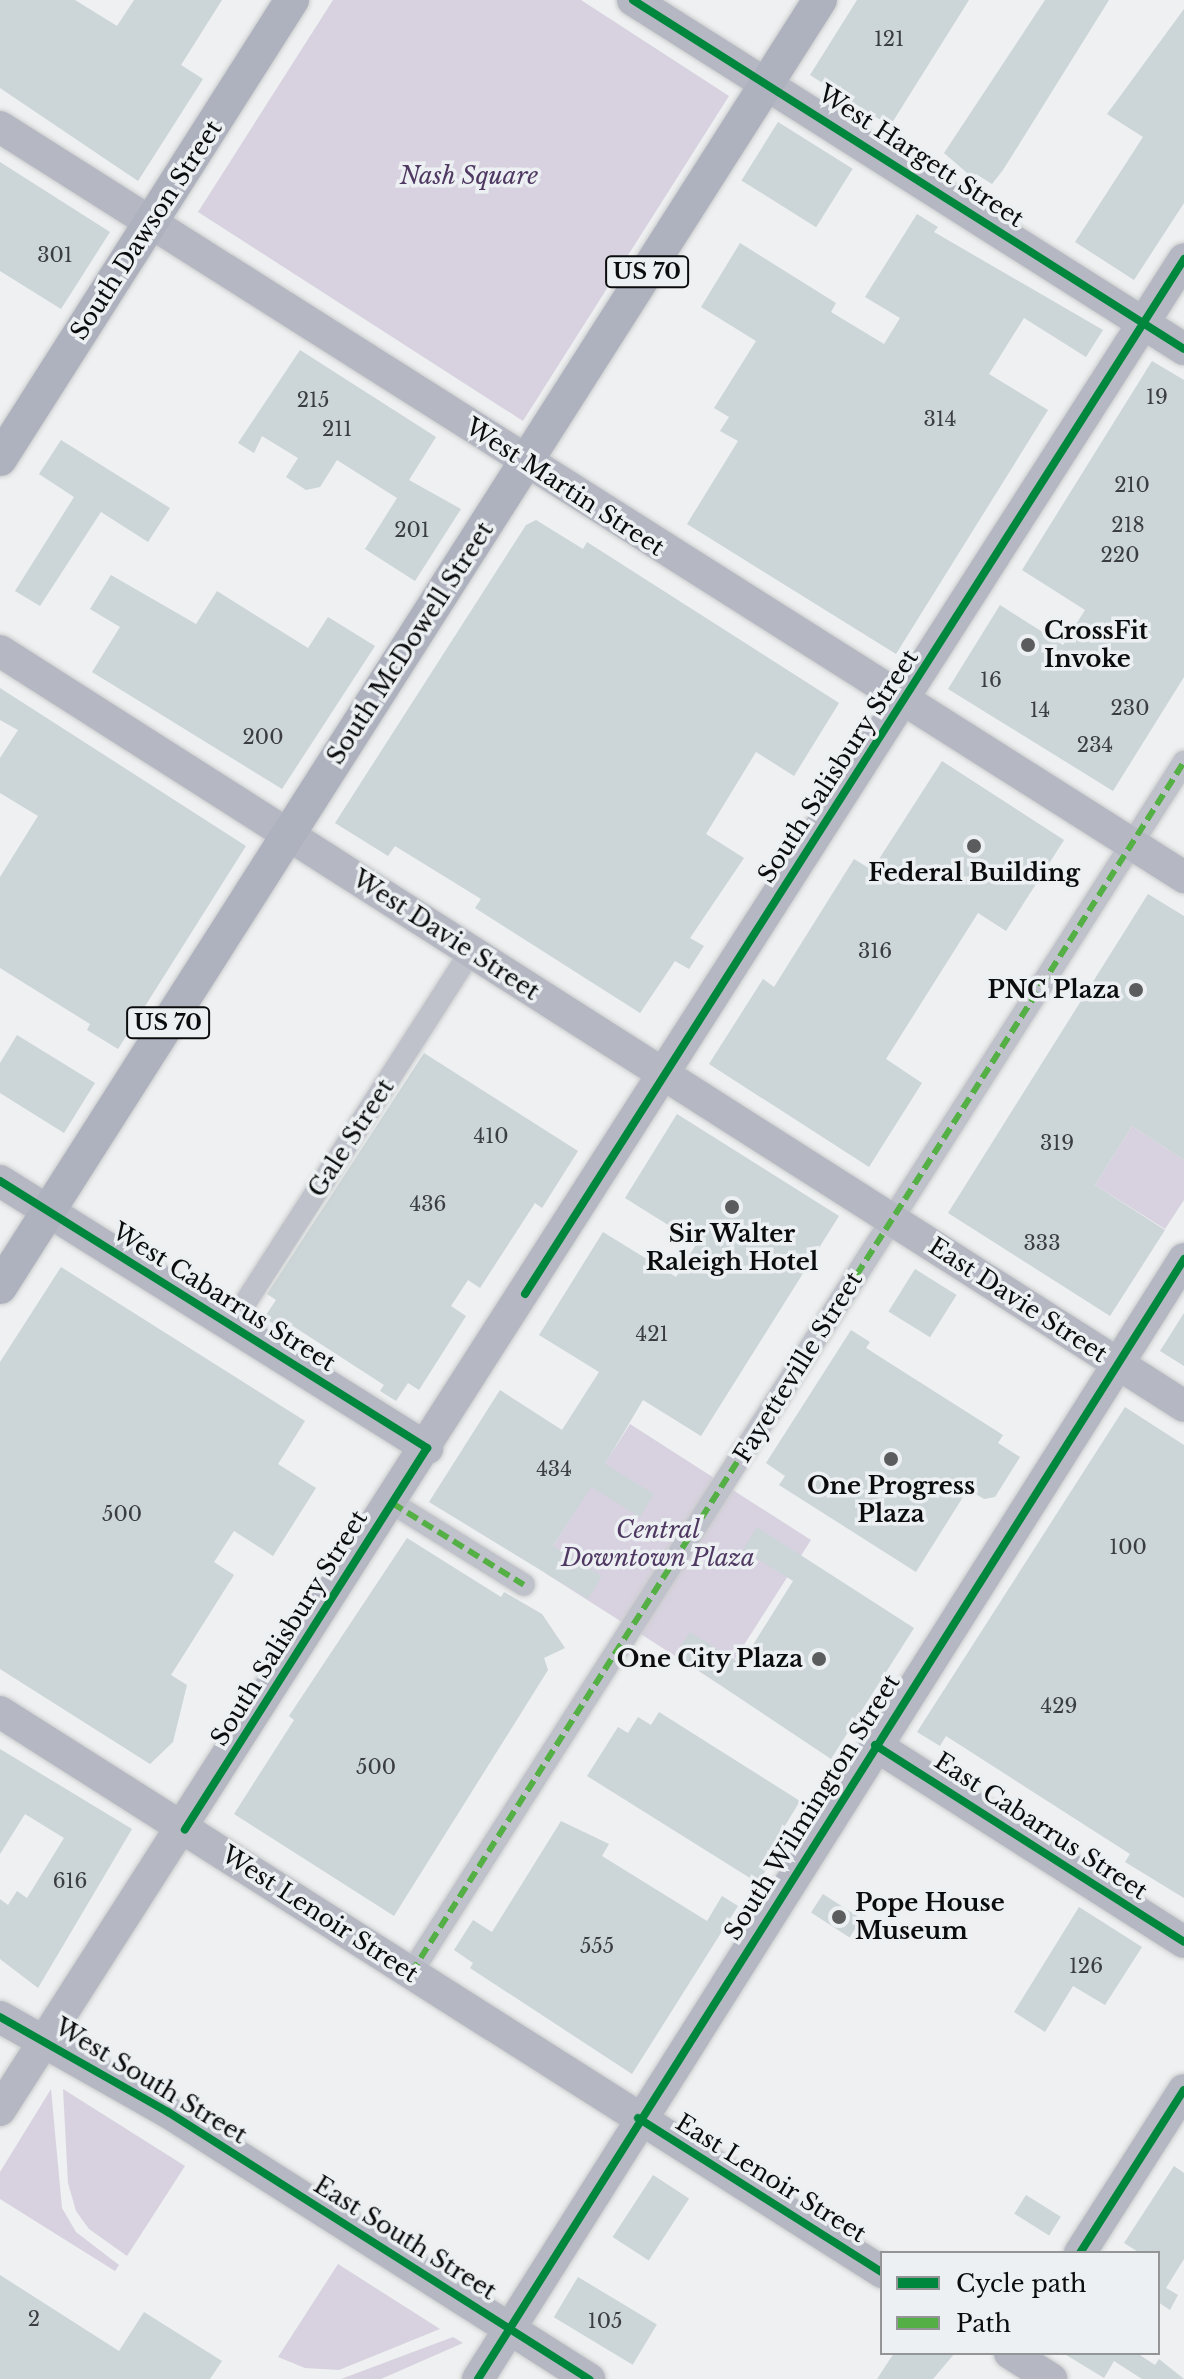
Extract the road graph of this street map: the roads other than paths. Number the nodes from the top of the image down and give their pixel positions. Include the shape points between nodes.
1 (292, 0) edge
2 (633, 0) edge
3 (820, 0) edge
4 (767, 83) junction
5 (0, 127) edge
6 (151, 223) junction
7 (1184, 259) edge
8 (1143, 323) junction
9 (1184, 349) edge
10 (0, 459) edge
11 (526, 462) junction
12 (0, 651) edge
13 (904, 701) junction
14 (1184, 762) edge
15 (288, 835) junction
16 (1131, 843) junction
17 (1184, 877) edge
18 (471, 951) junction
19 (665, 1075) junction
20 (0, 1181) edge
21 (48, 1212) junction
22 (892, 1220) junction
23 (1184, 1259) edge
24 (0, 1287) edge
25 (231, 1325) junction
26 (1118, 1364) junction
27 (1184, 1406) edge
28 (427, 1448) junction
29 (392, 1503) junction
30 (524, 1585) dead end
31 (0, 1712) edge
32 (875, 1745) junction
33 (185, 1830) junction
34 (1184, 1942) edge
35 (411, 1973) junction
36 (0, 2017) edge
37 (46, 2041) junction
38 (1184, 2090) edge
39 (0, 2110) edge
40 (638, 2118) junction
41 (280, 2183) joint
42 (1081, 2251) edge
43 (880, 2271) edge
44 (510, 2328) junction
45 (1010, 2360) edge
46 (478, 2379) edge
47 (589, 2379) edge
48 (1051, 2379) edge

1 - 6 main road, South Dawson Street
2 - 4 street, West Hargett Street
3 - 4 main road, South McDowell Street / US 70
4 - 8 street, West Hargett Street
4 - 11 main road, South McDowell Street / US 70
5 - 6 street, West Martin Street
6 - 10 main road, South Dawson Street
6 - 11 street, West Martin Street
7 - 8 street, South Salisbury Street
8 - 9 street, West Hargett Street
8 - 13 street, South Salisbury Street
11 - 13 street, West Martin Street
11 - 15 main road, South McDowell Street / US 70
12 - 15 street, West Davie Street
13 - 16 street, West Martin Street
13 - 19 street, South Salisbury Street
14 - 16 street, Fayetteville Street
15 - 18 street, West Davie Street
15 - 21 main road, South McDowell Street / US 70
16 - 17 street, West Martin Street
16 - 22 street, Fayetteville Street
18 - 19 street, West Davie Street
18 - 25 street, Gale Street
19 - 22 street, West Davie Street
19 - 28 street, South Salisbury Street
20 - 21 street, West Cabarrus Street
21 - 24 main road, South McDowell Street / US 70
21 - 25 street, West Cabarrus Street
22 - 26 street, East Davie Street
22 - 35 street, Fayetteville Street
23 - 26 street, South Wilmington Street
25 - 28 street, West Cabarrus Street
26 - 27 street, East Davie Street
26 - 32 street, South Wilmington Street
28 - 29 street, South Salisbury Street
29 - 30 street
29 - 33 street, South Salisbury Street
31 - 33 street, West Lenoir Street
32 - 34 street, East Cabarrus Street
32 - 40 street, South Wilmington Street
33 - 35 street, West Lenoir Street
33 - 37 street, South Salisbury Street
35 - 40 street, West Lenoir Street
36 - 37 street, West South Street
37 - 39 street, South Salisbury Street
37 - 41 street, West South Street
38 - 42 street
40 - 43 street, East Lenoir Street
40 - 44 street, South Wilmington Street
41 - 44 street, East South Street
44 - 46 street, South Wilmington Street
44 - 47 street, East South Street
45 - 48 street

